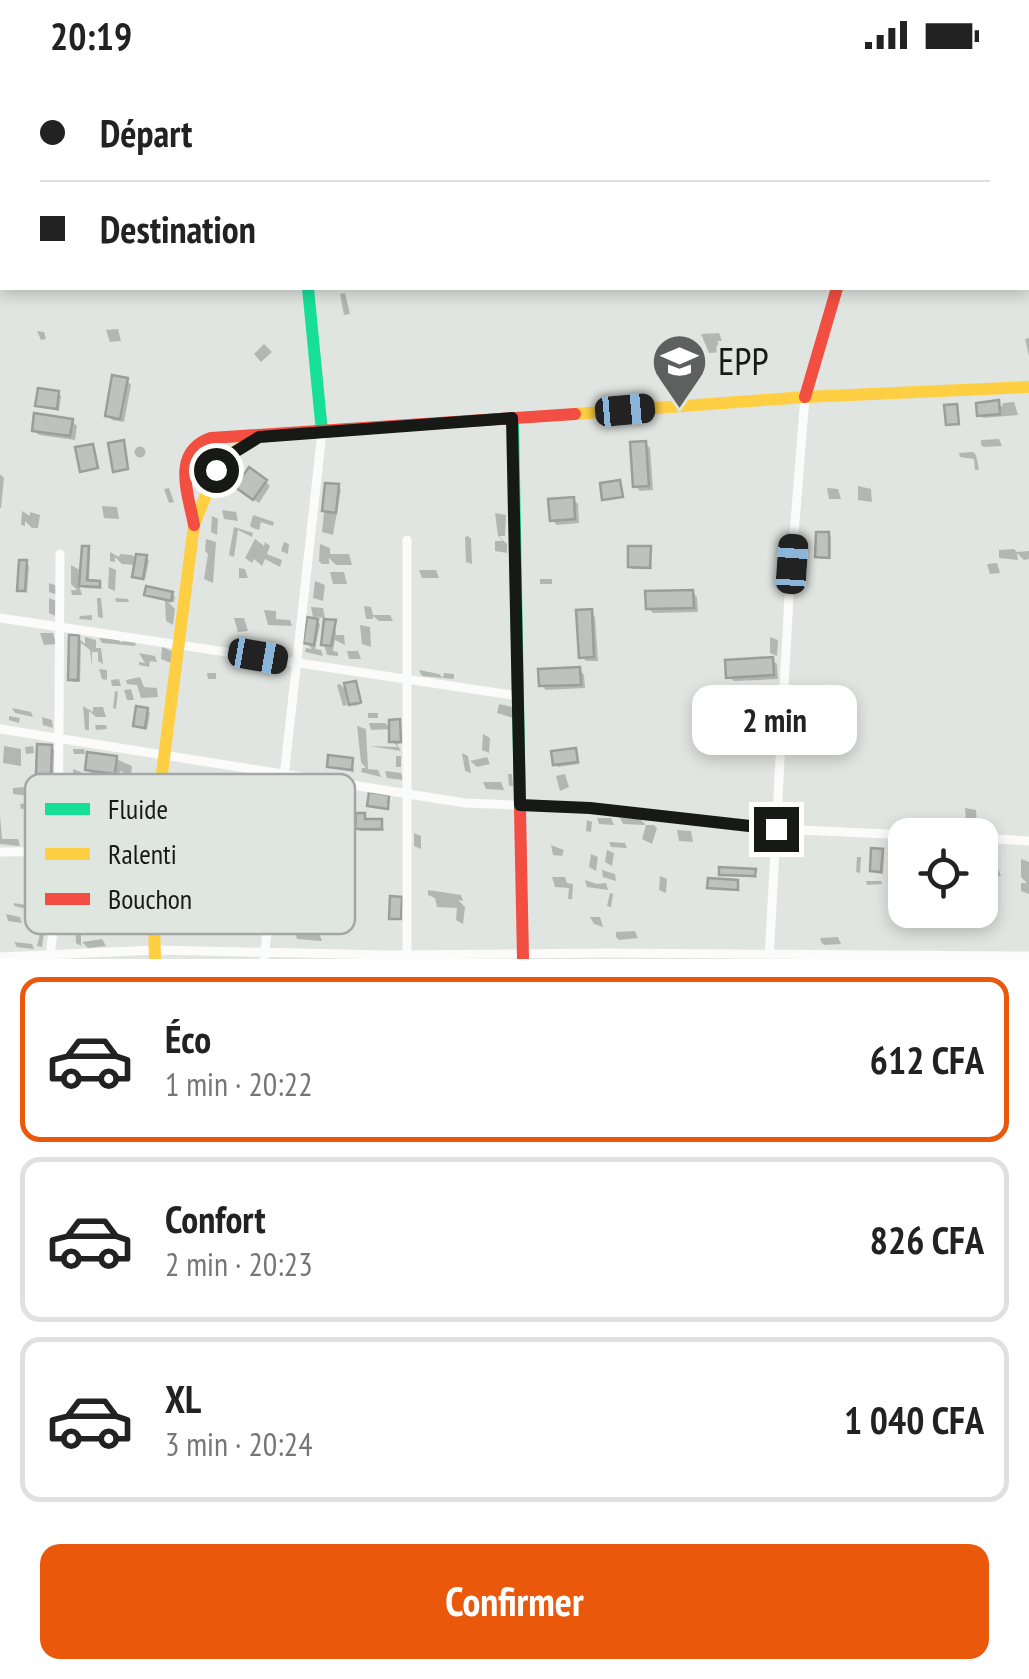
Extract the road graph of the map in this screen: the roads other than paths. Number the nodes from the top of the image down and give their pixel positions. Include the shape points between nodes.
1 (308, 290) edge
2 (837, 290) edge
3 (1029, 387) edge
4 (805, 397) junction
5 (512, 418) junction
6 (322, 432) junction
7 (259, 437) junction
8 (194, 525) junction
9 (407, 540) dead end
10 (60, 554) dead end
11 (0, 618) edge
12 (58, 626) junction
13 (180, 642) junction
14 (297, 662) junction
15 (406, 679) junction
16 (518, 696) junction
17 (0, 729) edge
18 (60, 738) junction
19 (165, 753) junction
20 (60, 774) edge
21 (162, 774) edge
22 (286, 774) joint
23 (355, 786) edge
24 (405, 794) junction
25 (520, 805) junction
26 (776, 829) junction
27 (888, 834) edge
28 (998, 839) edge
29 (1029, 840) edge
30 (0, 852) edge
31 (25, 852) edge
32 (155, 954) edge
33 (264, 956) edge
34 (523, 956) edge
35 (1029, 956) edge
36 (0, 957) edge
37 (50, 957) edge
38 (406, 957) edge
39 (770, 958) edge

1 - 6 main road
2 - 4 main road
3 - 4 main road
4 - 5 main road
4 - 26 street
5 - 6 main road
5 - 16 main road
6 - 7 main road
6 - 14 street
7 - 8 main road via 216,470
7 - 8 main road via 226,435 190,446 184,461
8 - 13 main road
9 - 15 street
10 - 12 street
11 - 12 street
12 - 13 street
12 - 18 street
13 - 14 street
13 - 19 main road
14 - 15 street
14 - 22 street
15 - 16 street
15 - 24 street
16 - 25 main road
17 - 18 street
18 - 19 street
18 - 20 street
19 - 21 main road
19 - 22 street
23 - 24 street
24 - 25 street
24 - 38 street
25 - 26 street
25 - 34 main road
26 - 27 street
26 - 39 street
28 - 29 street
30 - 31 street
32 - 33 street
32 - 37 street
33 - 38 street
34 - 38 street
34 - 39 street
35 - 39 street
36 - 37 street

